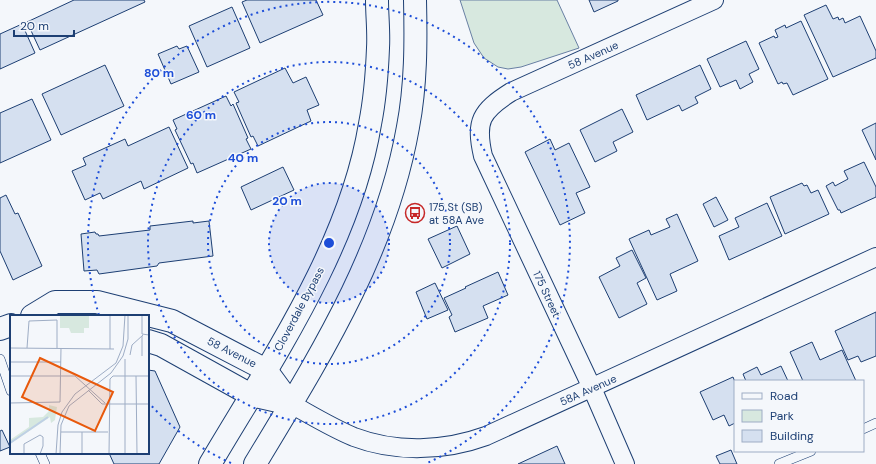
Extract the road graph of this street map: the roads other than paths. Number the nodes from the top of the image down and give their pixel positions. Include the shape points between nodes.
1 (376, 0) edge
2 (415, 0) edge
3 (714, 0) edge
4 (481, 122) joint
5 (876, 257) edge
6 (34, 315) edge
7 (148, 315) edge
8 (149, 315) edge
9 (10, 325) edge
10 (0, 329) edge
11 (149, 341) edge
12 (0, 359) edge
13 (266, 370) junction
14 (10, 388) edge
15 (592, 388) junction
16 (251, 395) junction
17 (291, 404) junction
18 (876, 423) edge
19 (864, 429) edge
20 (809, 452) edge
21 (40, 454) edge
22 (45, 464) edge
23 (210, 464) edge
24 (255, 464) edge
25 (625, 464) edge
26 (779, 464) edge

1 - 13 main road, Cloverdale Bypass via 377,70 362,160 341,225 316,280
2 - 17 main road via 414,87 409,126 390,204 364,269 341,317
3 - 4 street, 58 Avenue via 511,92 495,102
4 - 15 street, 175 Street via 479,138 483,156
5 - 15 street, 58A Avenue
6 - 7 main road, 58 Avenue via 55,302 97,302
8 - 13 main road, 58 Avenue via 172,321
9 - 10 main road
11 - 16 main road via 161,345
12 - 14 lane
13 - 16 main road, Cloverdale Bypass
13 - 17 main road, 58 Avenue
15 - 17 street, 58A Avenue via 469,442 408,448 354,437
15 - 25 street, 175 Street
16 - 17 main road
16 - 23 main road, Cloverdale Bypass
17 - 24 main road
18 - 19 lane
20 - 26 lane
21 - 22 lane

